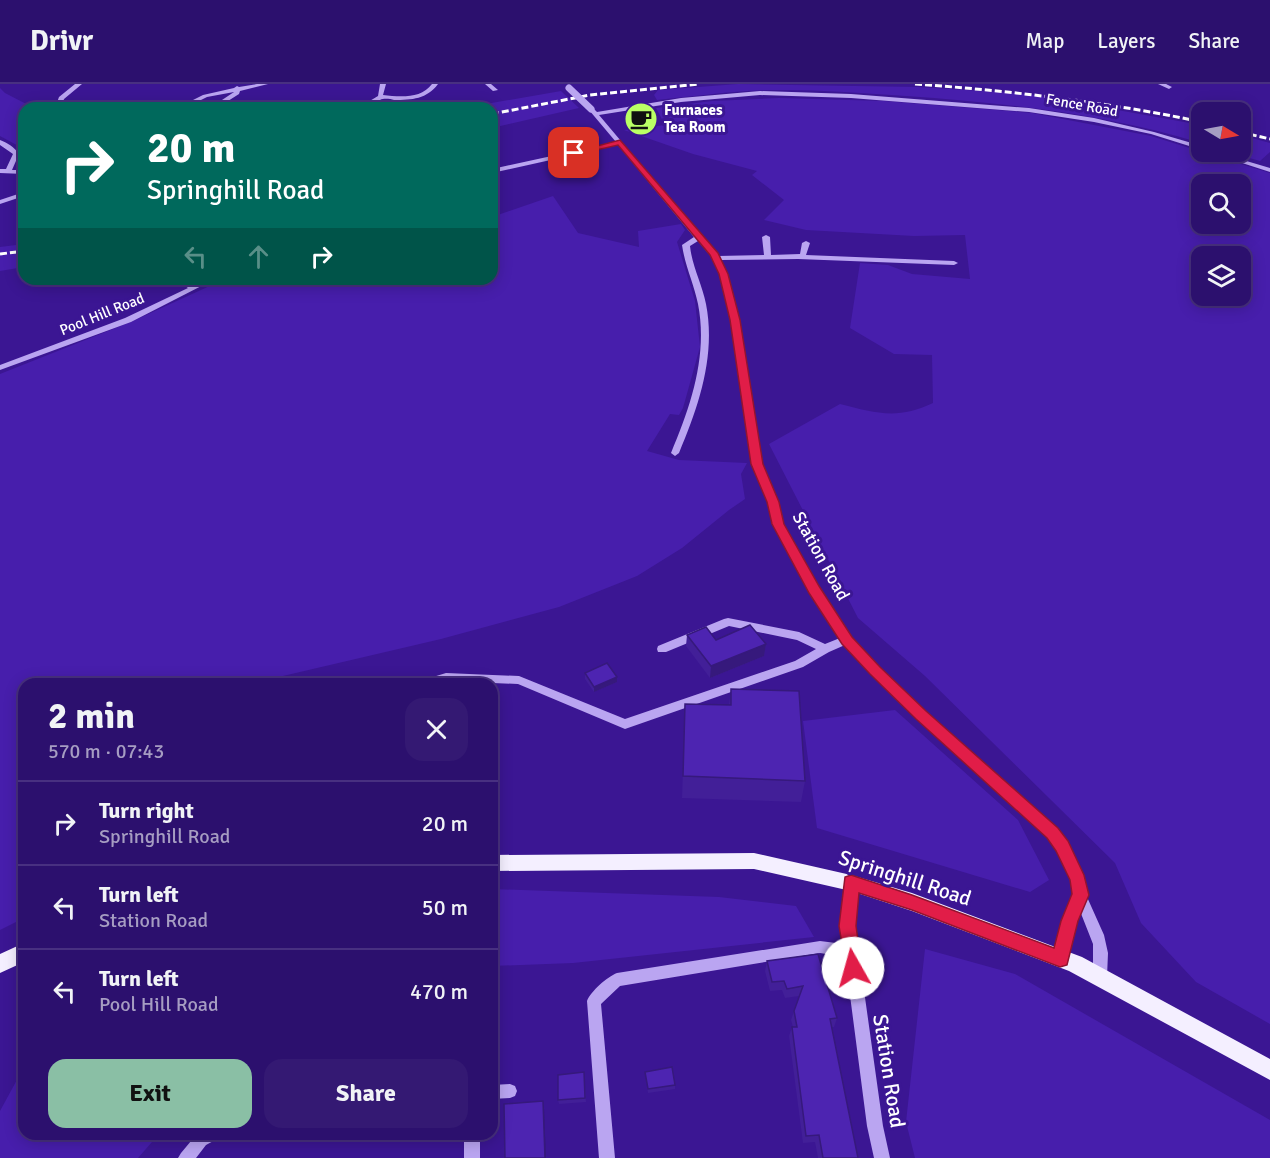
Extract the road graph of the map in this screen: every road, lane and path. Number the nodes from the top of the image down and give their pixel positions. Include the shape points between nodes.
1 (80, 84) edge
2 (265, 84) edge
3 (383, 84) edge
4 (435, 84) edge
5 (488, 84) edge
6 (1161, 84) edge
7 (566, 86) edge
8 (1170, 87) dead end
9 (237, 88) junction
10 (495, 90) dead end
11 (380, 97) junction
12 (60, 102) edge
13 (192, 102) edge
14 (225, 102) edge
15 (371, 102) edge
16 (596, 114) junction
17 (0, 142) edge
18 (620, 142) junction
19 (1191, 145) edge
20 (1244, 162) edge
21 (498, 170) edge
22 (1270, 170) edge
23 (0, 171) edge
24 (8, 171) junction
25 (18, 172) edge
26 (18, 196) edge
27 (0, 202) edge
28 (699, 237) junction
29 (766, 237) dead end
30 (806, 243) dead end
31 (768, 257) junction
32 (798, 257) junction
33 (716, 258) junction
34 (954, 263) dead end
35 (189, 285) edge
36 (200, 285) edge
37 (194, 288) junction
38 (0, 368) edge
39 (675, 453) dead end
40 (847, 640) junction
41 (662, 649) dead end
42 (825, 649) junction
43 (443, 678) edge
44 (470, 678) edge
45 (498, 679) edge
46 (498, 863) edge
47 (851, 883) junction
48 (1081, 895) junction
49 (851, 951) junction
50 (18, 955) edge
51 (1060, 959) junction
52 (0, 964) edge
53 (1100, 977) junction
54 (1270, 1070) edge
55 (510, 1090) dead end
56 (498, 1091) edge
57 (201, 1140) edge
58 (472, 1140) edge
59 (186, 1158) edge
60 (472, 1158) edge
61 (607, 1158) edge
62 (882, 1158) edge

1 - 12 street
2 - 9 street
3 - 11 street
4 - 11 street via 424,95
5 - 10 street
6 - 8 street
7 - 16 street, Station Road, bridge
9 - 13 street
9 - 14 street via 237,93
11 - 15 street
16 - 18 street, Station Road
16 - 19 street, Fence Road via 681,100 760,93 850,96 1029,110 1094,120
17 - 24 street via 16,154
18 - 21 street
18 - 28 street, Station Road
20 - 22 street
23 - 24 street
24 - 25 street
26 - 27 street
28 - 33 street, Station Road
28 - 39 street via 686,245 687,258 702,304 707,336 690,420
29 - 31 street
30 - 32 street via 806,251
31 - 32 street
31 - 33 street
32 - 34 street
33 - 40 street, Station Road via 735,320 757,464 778,524
35 - 37 street
36 - 37 street, Pool Hill Road
37 - 38 street, Pool Hill Road via 128,320
40 - 42 street
40 - 48 street, Station Road via 921,715 1052,833 1078,880
41 - 42 street via 728,622 799,636
42 - 45 street via 800,664 625,724 519,680
43 - 44 street
46 - 47 main road, Springhill Road via 754,861
47 - 49 street, Station Road
47 - 51 main road, Springhill Road
48 - 51 street via 1075,903
48 - 53 street, Station Road via 1096,927 1103,956
49 - 61 street via 820,947 617,980 594,1001
49 - 62 street, Station Road
50 - 52 main road
51 - 53 main road, Springhill Road
53 - 54 main road, Springhill Road
55 - 56 street
57 - 59 street
58 - 60 street

